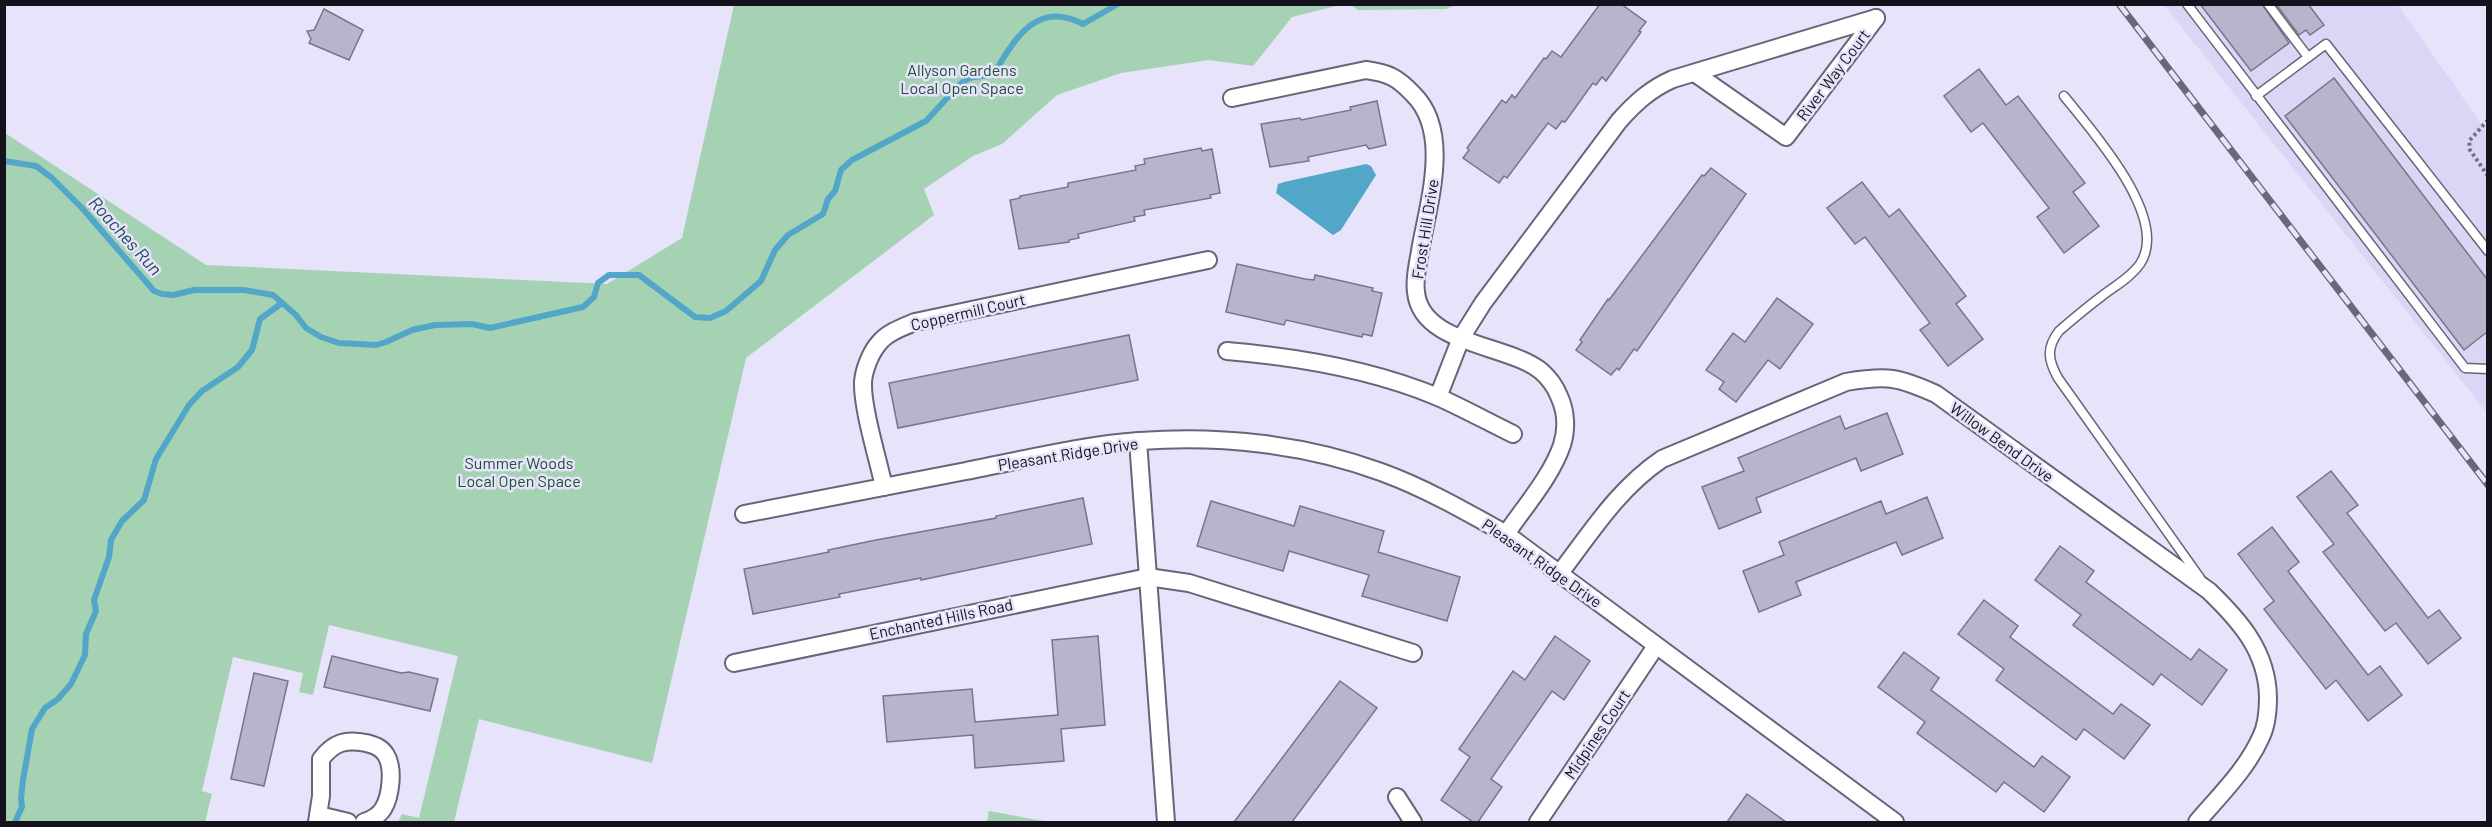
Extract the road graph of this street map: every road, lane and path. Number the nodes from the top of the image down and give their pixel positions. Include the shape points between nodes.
1 (2187, 4) edge
2 (2268, 4) edge
3 (2308, 57) junction
4 (1696, 74) junction
5 (2064, 96) dead end
6 (2256, 96) junction
7 (1232, 98) dead end
8 (2487, 120) edge
9 (2487, 176) edge
10 (2487, 251) edge
11 (1208, 260) dead end
12 (1461, 338) junction
13 (1227, 351) dead end
14 (2487, 369) edge
15 (1438, 397) junction
16 (1513, 434) dead end
17 (1138, 441) junction
18 (884, 487) junction
19 (744, 514) dead end
20 (1506, 534) junction
21 (1560, 573) junction
22 (1148, 577) junction
23 (2209, 591) junction
24 (1656, 646) junction
25 (1413, 653) dead end
26 (734, 663) dead end
27 (1397, 797) dead end
28 (318, 819) edge
29 (348, 822) edge
30 (364, 822) edge
31 (1166, 822) edge
32 (1413, 822) edge
33 (1538, 822) edge
34 (1895, 822) edge
35 (2198, 822) edge

1 - 6 lane
2 - 3 lane
3 - 6 lane
3 - 10 lane via 2326,44
4 - 4 street, River Way Court via 1854,25 1876,18 1786,137
4 - 12 street, River Way Court via 1653,87 1619,122 1506,270
5 - 23 lane via 2115,161 2139,205 2148,238 2146,252 2132,273 2059,331 2048,352 2051,365
6 - 14 lane via 2465,368
7 - 12 street, Frost Hill Drive via 1366,70 1384,72 1418,98 1435,136 1436,160 1416,292 1429,317 1440,328
8 - 9 path via 2469,141 2470,150
11 - 18 street, Coppermill Court via 915,322 894,331 879,343 863,380
12 - 15 street, River Way Court
12 - 20 street, Frost Hill Drive via 1540,370 1554,384 1564,405 1566,424 1553,465
13 - 15 street via 1331,365
15 - 16 street
17 - 18 street, Pleasant Ridge Drive
17 - 20 street, Pleasant Ridge Drive via 1193,438 1332,457 1380,471 1439,496
17 - 22 street
18 - 19 street, Pleasant Ridge Drive
20 - 21 street, Pleasant Ridge Drive
21 - 23 street, Willow Bend Drive via 1621,492 1662,459 1846,382 1878,377 1905,380 1936,394
21 - 24 street, Pleasant Ridge Drive
22 - 25 street, Enchanted Hills Road via 1189,584
22 - 26 street, Enchanted Hills Road
22 - 31 street
23 - 35 street, Willow Bend Drive via 2250,637 2263,663 2268,711 2261,737 2248,760
24 - 33 street, Midpines Court
24 - 34 street, Pleasant Ridge Drive
27 - 32 street
28 - 29 street
28 - 30 street via 321,759 337,744 352,740 375,746 389,763 387,801 382,812

